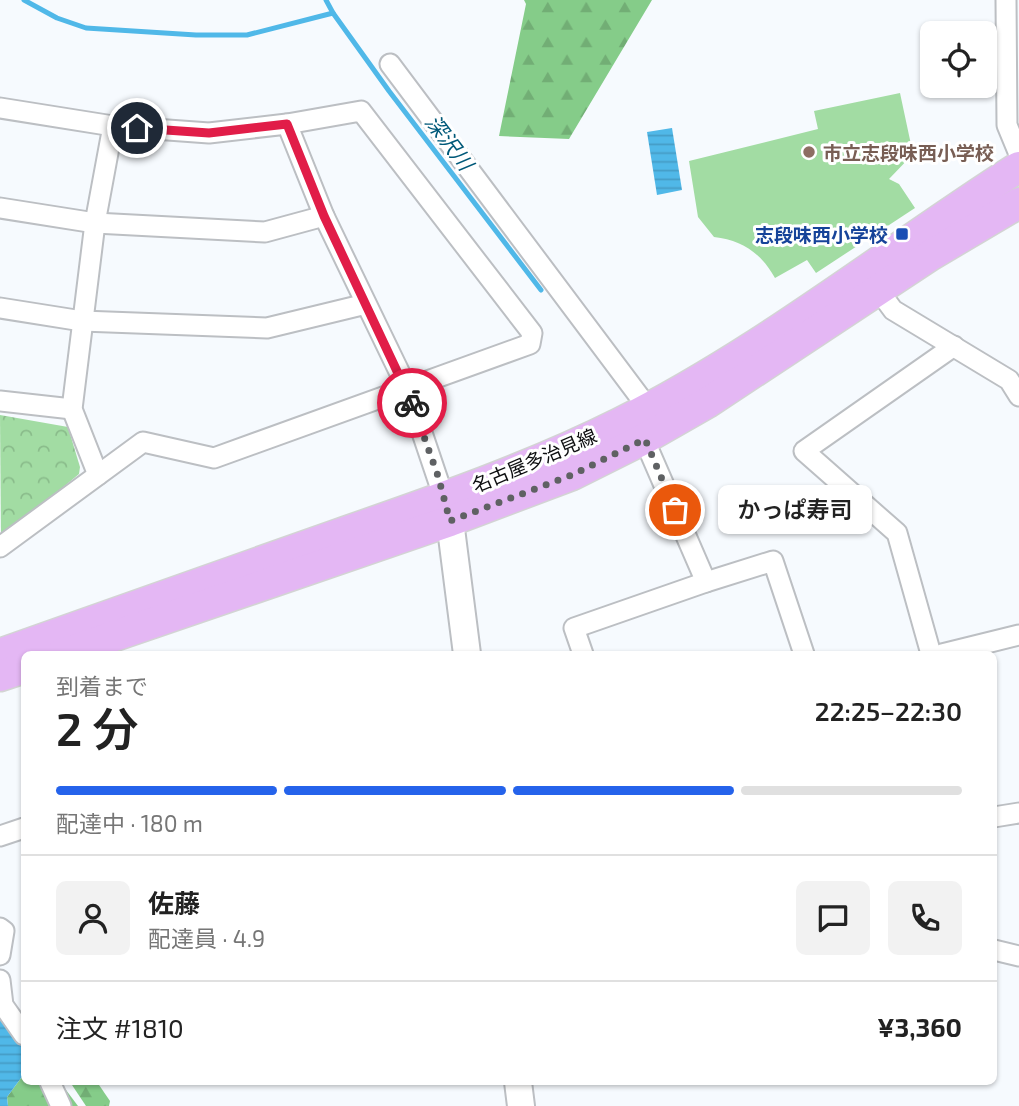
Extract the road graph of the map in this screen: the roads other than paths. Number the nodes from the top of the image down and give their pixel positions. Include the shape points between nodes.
1 (1006, 0) edge
2 (390, 64) dead end
3 (0, 108) edge
4 (287, 124) junction
5 (113, 126) junction
6 (1019, 154) edge
7 (1019, 167) edge
8 (1019, 203) edge
9 (0, 208) edge
10 (324, 216) junction
11 (95, 223) junction
12 (879, 291) junction
13 (366, 304) junction
14 (0, 308) edge
15 (82, 321) junction
16 (954, 346) junction
17 (407, 388) junction
18 (1019, 396) edge
19 (0, 401) edge
20 (648, 408) junction
21 (72, 409) junction
22 (645, 439) junction
23 (99, 475) junction
24 (447, 509) junction
25 (0, 547) edge
26 (706, 582) junction
27 (1019, 635) edge
28 (69, 651) edge
29 (467, 651) edge
30 (582, 651) edge
31 (803, 651) edge
32 (930, 651) edge
33 (954, 651) edge
34 (0, 654) edge
35 (21, 669) edge
36 (0, 676) edge
37 (1019, 813) edge
38 (997, 817) edge
39 (21, 829) edge
40 (0, 836) edge
41 (0, 928) edge
42 (997, 951) edge
43 (0, 955) edge
44 (1019, 956) edge
45 (0, 980) edge
46 (21, 1031) edge
47 (51, 1085) edge
48 (518, 1085) edge
49 (61, 1106) edge
50 (521, 1106) edge

1 - 6 street via 1007,125
2 - 20 street
3 - 5 street
4 - 5 street via 209,133
4 - 10 street
4 - 17 street via 361,111 532,333 530,344
5 - 11 street
7 - 20 main road, 名古屋多治見線 via 754,346
8 - 12 main road, 名古屋多治見線
9 - 11 street
10 - 11 street via 265,232
10 - 13 street
11 - 15 street
12 - 16 street via 893,310
12 - 22 main road, 名古屋多治見線
13 - 15 street via 267,328
13 - 17 street
14 - 15 street
15 - 21 street
16 - 18 street via 1009,380
16 - 32 street via 804,451 897,533
17 - 23 street via 214,458 143,442
17 - 24 street
19 - 21 street
20 - 24 main road, 名古屋多治見線
21 - 23 street
22 - 24 main road, 名古屋多治見線 via 572,475
22 - 26 street
23 - 25 street
24 - 28 main road, 名古屋多治見線
24 - 29 street
24 - 34 main road, 名古屋多治見線
26 - 30 street via 574,628
26 - 31 street via 773,561
27 - 33 street
35 - 36 main road
37 - 38 street
39 - 40 street
41 - 43 street via 4,931
42 - 44 street
45 - 46 street via 3,1004
47 - 49 street
48 - 50 street

